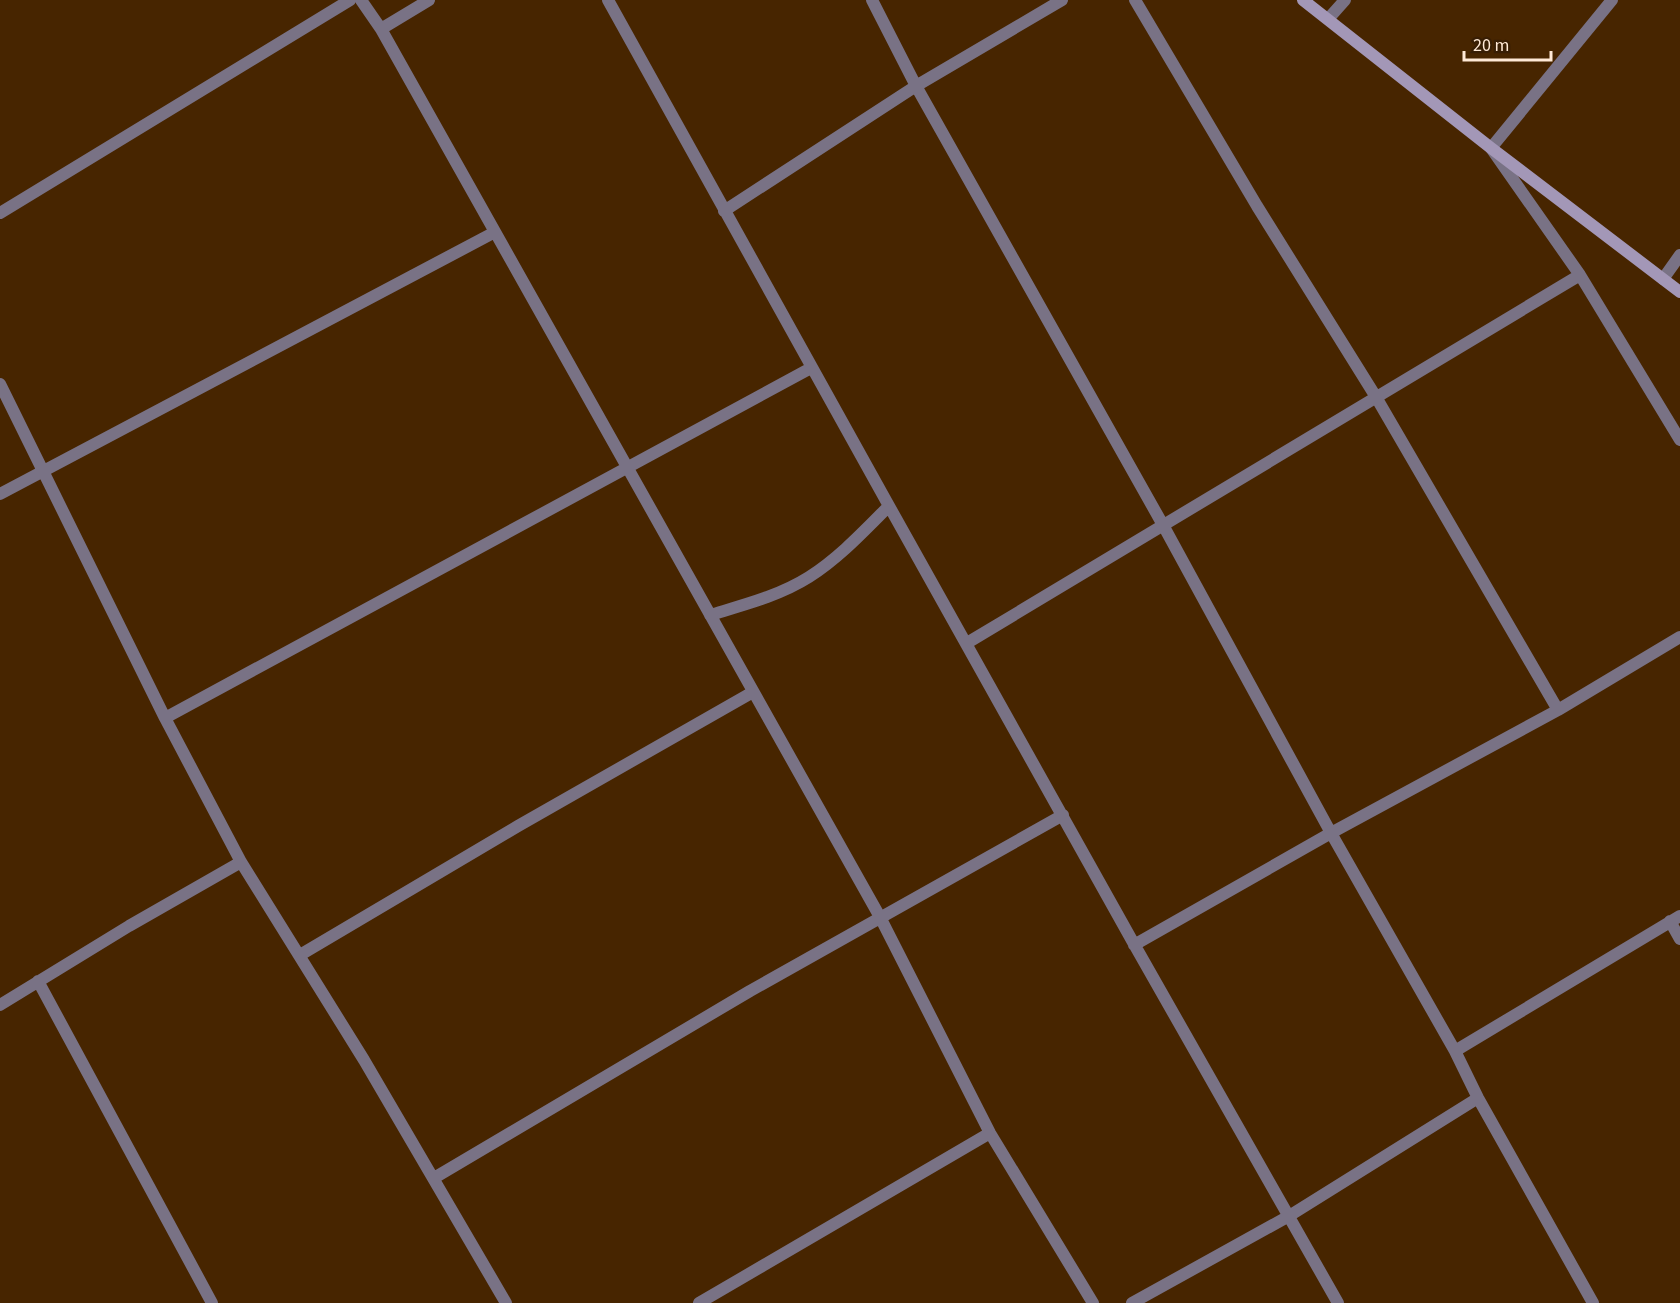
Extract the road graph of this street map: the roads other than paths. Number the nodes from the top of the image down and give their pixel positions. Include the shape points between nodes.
1 (350, 0) edge
2 (361, 0) edge
3 (429, 0) edge
4 (608, 0) edge
5 (872, 0) edge
6 (1062, 0) edge
7 (1135, 0) edge
8 (1303, 0) edge
9 (1345, 0) edge
10 (1612, 0) edge
11 (1329, 18) junction
12 (381, 29) junction
13 (916, 86) junction
14 (1491, 148) junction
15 (724, 211) junction
16 (0, 213) edge
17 (495, 232) junction
18 (1680, 255) edge
19 (1580, 274) junction
20 (1663, 279) junction
21 (1680, 292) edge
22 (811, 368) junction
23 (0, 384) edge
24 (1376, 397) junction
25 (1680, 440) edge
26 (627, 469) junction
27 (42, 471) junction
28 (0, 494) edge
29 (889, 506) junction
30 (1163, 525) junction
31 (710, 615) junction
32 (1680, 637) edge
33 (967, 643) junction
34 (753, 692) junction
35 (1558, 710) junction
36 (165, 718) junction
37 (1063, 815) junction
38 (1331, 832) junction
39 (241, 862) junction
40 (880, 917) junction
41 (1675, 918) edge
42 (1680, 939) edge
43 (1134, 945) junction
44 (300, 955) junction
45 (38, 981) junction
46 (0, 1005) edge
47 (1455, 1051) junction
48 (1478, 1098) junction
49 (990, 1133) junction
50 (434, 1178) junction
51 (1289, 1216) junction
52 (212, 1303) edge
53 (506, 1303) edge
54 (699, 1303) edge
55 (1093, 1303) edge
56 (1132, 1303) edge
57 (1338, 1303) edge
58 (1593, 1303) edge

1 - 16 street
2 - 12 street
3 - 12 street
4 - 15 street
5 - 13 street
6 - 13 street
7 - 24 street
8 - 11 main road
9 - 11 street
10 - 14 street
11 - 14 main road
12 - 17 street
13 - 15 street
13 - 30 street
14 - 19 street
14 - 20 main road
15 - 22 street
17 - 26 street
17 - 27 street
18 - 20 street
19 - 24 street
19 - 25 street
20 - 21 main road
22 - 26 street
22 - 29 street
23 - 27 street
24 - 30 street
24 - 35 street
26 - 31 street
26 - 36 street
27 - 28 street
27 - 36 street
29 - 31 street via 809,577 754,602
29 - 33 street
30 - 33 street
30 - 38 street
31 - 34 street
32 - 35 street
33 - 37 street
34 - 40 street
34 - 44 street
35 - 38 street
36 - 39 street
37 - 40 street
37 - 43 street
38 - 43 street
38 - 47 street
39 - 44 street
39 - 45 street
40 - 49 street
40 - 50 street
41 - 42 street
41 - 47 street
43 - 51 street
44 - 50 street
45 - 46 street
45 - 52 street
47 - 48 street
48 - 51 street
48 - 58 street
49 - 54 street
49 - 55 street
50 - 53 street
51 - 56 street
51 - 57 street

